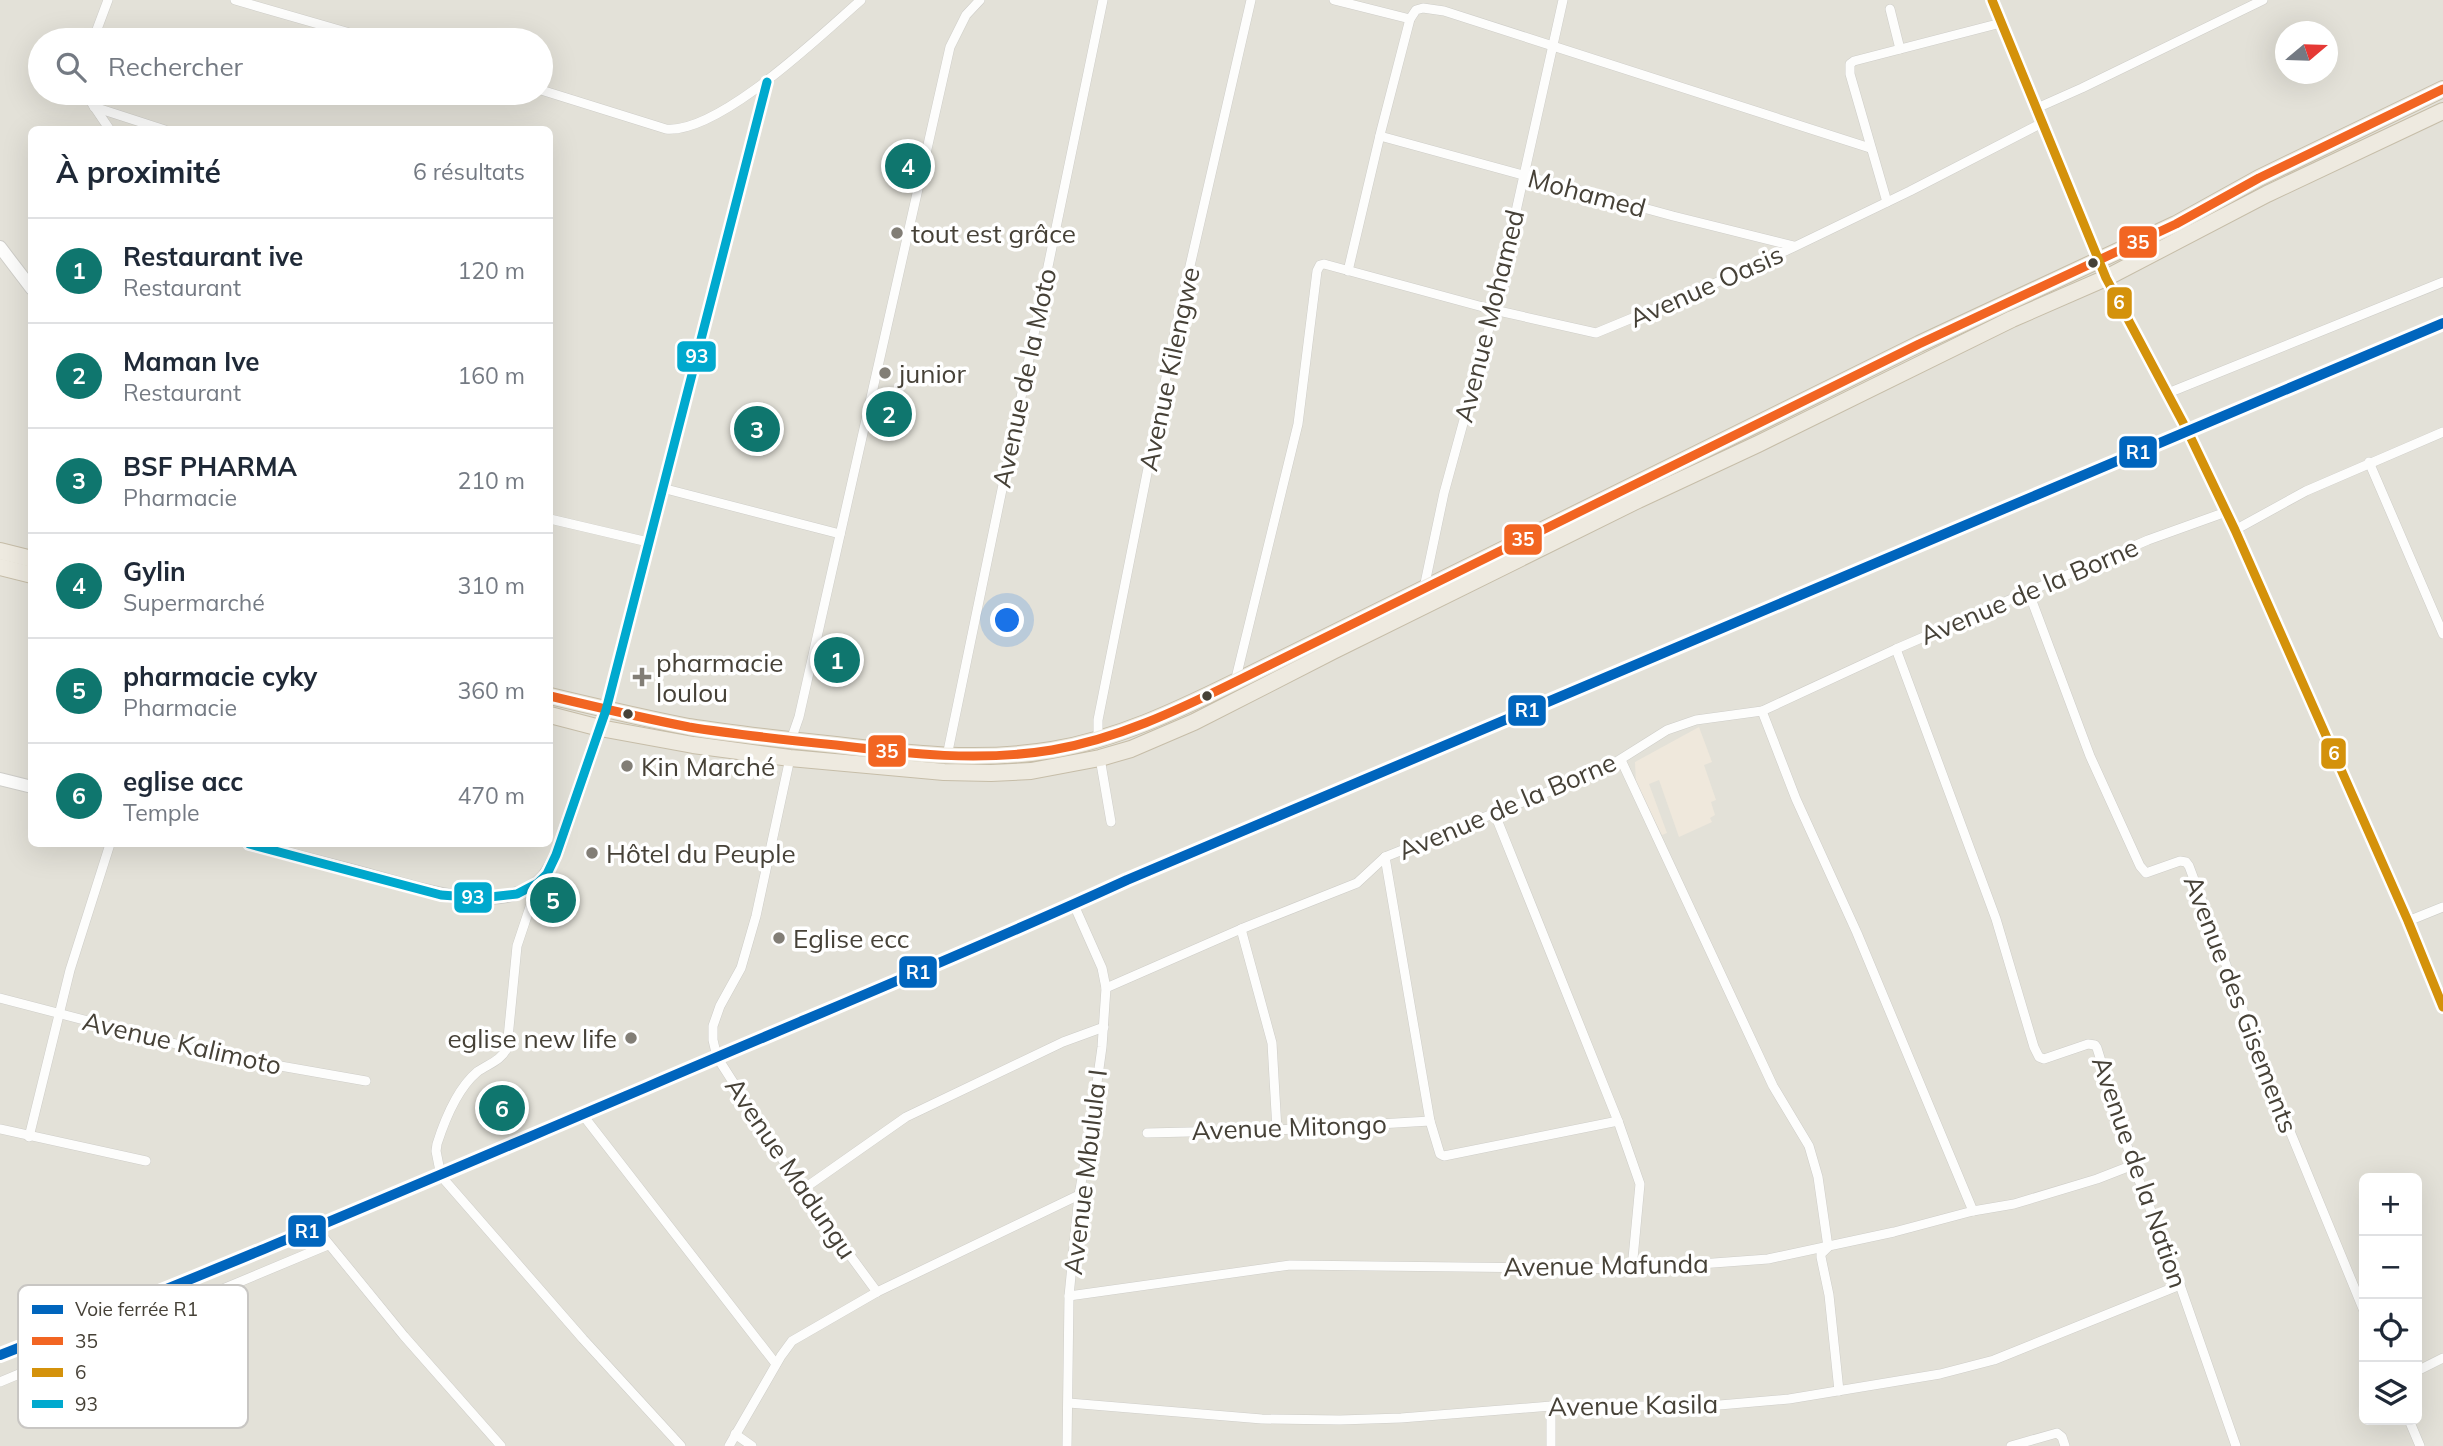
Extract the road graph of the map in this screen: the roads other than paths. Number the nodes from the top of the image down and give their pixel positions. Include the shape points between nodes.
1 (108, 0) edge
2 (234, 0) edge
3 (861, 0) edge
4 (980, 0) edge
5 (1103, 0) edge
6 (1251, 0) edge
7 (1334, 0) edge
8 (1563, 0) edge
9 (1992, 0) edge
10 (2263, 0) edge
11 (251, 2) edge
12 (1889, 9) dead end
13 (1410, 19) junction
14 (2001, 23) junction
15 (98, 28) edge
16 (335, 28) edge
17 (1552, 44) junction
18 (1900, 49) junction
19 (767, 82) junction
20 (2443, 89) edge
21 (553, 94) edge
22 (94, 107) joint
23 (2037, 108) junction
24 (2443, 111) edge
25 (2044, 122) junction
26 (107, 126) edge
27 (153, 126) edge
28 (1380, 136) junction
29 (1870, 148) junction
30 (1522, 176) junction
31 (1886, 202) junction
32 (0, 247) edge
33 (1794, 247) junction
34 (2099, 260) junction
35 (1348, 271) junction
36 (2106, 278) junction
37 (2443, 282) edge
38 (28, 284) edge
39 (1494, 310) junction
40 (2168, 393) junction
41 (2443, 432) edge
42 (2369, 462) junction
43 (662, 488) junction
44 (2226, 512) junction
45 (553, 520) edge
46 (2235, 530) junction
47 (840, 534) junction
48 (648, 542) junction
49 (0, 551) edge
50 (28, 558) edge
51 (0, 567) edge
52 (28, 574) edge
53 (1424, 588) junction
54 (2029, 593) junction
55 (2443, 634) edge
56 (1896, 649) junction
57 (1235, 682) junction
58 (553, 697) edge
59 (1186, 706) junction
60 (606, 710) junction
61 (1762, 710) junction
62 (553, 716) edge
63 (1194, 722) junction
64 (600, 728) junction
65 (1098, 739) junction
66 (791, 740) junction
67 (947, 756) junction
68 (790, 758) junction
69 (1100, 758) junction
70 (1621, 760) junction
71 (0, 779) edge
72 (28, 786) edge
73 (1494, 812) junction
74 (1111, 822) dead end
75 (109, 847) edge
76 (260, 847) edge
77 (1385, 857) junction
78 (538, 883) junction
79 (1074, 905) dead end
80 (2443, 907) edge
81 (2408, 921) junction
82 (1241, 929) junction
83 (1106, 988) junction
84 (0, 998) edge
85 (2443, 1007) edge
86 (59, 1014) junction
87 (1104, 1027) junction
88 (366, 1081) dead end
89 (582, 1114) dead end
90 (1430, 1121) junction
91 (1618, 1121) junction
92 (0, 1129) edge
93 (1277, 1130) junction
94 (1147, 1133) dead end
95 (29, 1137) junction
96 (146, 1161) dead end
97 (2133, 1165) junction
98 (802, 1189) junction
99 (1079, 1195) junction
100 (1973, 1211) junction
101 (315, 1227) dead end
102 (328, 1245) junction
103 (1828, 1247) junction
104 (1632, 1269) junction
105 (232, 1285) edge
106 (2180, 1285) junction
107 (877, 1292) junction
108 (1069, 1296) junction
109 (2359, 1299) edge
110 (2443, 1358) edge
111 (776, 1364) junction
112 (2422, 1368) edge
113 (18, 1374) edge
114 (0, 1382) edge
115 (1839, 1391) junction
116 (1069, 1403) junction
117 (1551, 1406) junction
118 (2411, 1425) edge
119 (735, 1434) junction
120 (501, 1446) edge
121 (681, 1446) edge
122 (729, 1446) edge
123 (752, 1446) edge
124 (1067, 1446) edge
125 (1551, 1446) edge
126 (2011, 1446) edge
127 (2065, 1446) edge
128 (2236, 1446) edge
129 (2420, 1446) edge

1 - 15 street
2 - 11 street
3 - 19 street
4 - 47 street via 966,15 950,47
5 - 67 street, Avenue de la Moto
6 - 65 street, Avenue Kilengwe via 1176,327 1098,720
7 - 13 street
8 - 17 street, Avenue Mohamed
9 - 14 street
10 - 23 street
11 - 16 street
12 - 18 street
13 - 17 street via 1416,10 1434,9
13 - 28 street
14 - 18 street
14 - 23 street
17 - 29 street
17 - 30 street, Avenue Mohamed
18 - 29 street via 1850,64
19 - 21 street via 696,123 674,129
19 - 43 street
20 - 34 highway
22 - 26 street
22 - 27 street
23 - 25 street
24 - 36 highway via 2267,194
25 - 31 street, Avenue Oasis
25 - 34 street
28 - 30 street, Mohamed
28 - 35 street
29 - 31 street
30 - 33 street, Mohamed
30 - 39 street, Avenue Mohamed
31 - 33 street, Avenue Oasis
32 - 38 street
33 - 39 street, Avenue Oasis via 1596,333
34 - 36 street
34 - 53 highway
35 - 39 street, Avenue Oasis
35 - 57 street, Avenue Oasis via 1324,264 1317,271 1298,425
36 - 40 street
36 - 63 highway via 1638,500
37 - 40 street
39 - 53 street, Avenue Mohamed via 1444,493
40 - 44 street
41 - 42 street
42 - 46 street
42 - 55 street
43 - 47 street
43 - 48 street
44 - 46 street
44 - 54 street, Avenue de la Borne via 2148,540
45 - 48 street
46 - 81 street
47 - 66 street
48 - 60 street
49 - 50 highway
51 - 52 highway
53 - 57 highway
54 - 56 street, Avenue de la Borne
54 - 109 street, Avenue des Gisements via 2090,756 2142,869 2146,873 2180,861 2189,866
56 - 61 street, Avenue de la Borne
56 - 97 street, Avenue de la Nation via 1996,919 2036,1052 2044,1059 2095,1045
57 - 59 highway
58 - 60 highway
59 - 63 highway
59 - 65 highway
60 - 64 street
60 - 66 highway
61 - 70 street, Avenue de la Borne via 1680,725 1651,738
61 - 100 street
62 - 64 highway
63 - 69 highway
64 - 68 highway
64 - 78 street via 556,855
65 - 67 highway via 1026,753
66 - 67 highway
68 - 69 highway via 991,773
68 - 98 street, Avenue Madungu via 756,916 741,968 720,1006 713,1035 717,1057
69 - 74 street
70 - 73 street, Avenue de la Borne
70 - 103 street via 1773,1086 1809,1146
71 - 72 street
73 - 77 street, Avenue de la Borne
73 - 91 street
75 - 86 street
76 - 78 street via 442,895 502,897
77 - 82 street, Avenue de la Borne via 1357,883
77 - 90 street
78 - 121 street via 517,946 507,1048 503,1056 477,1072 457,1097 437,1144 441,1176
79 - 83 street, Avenue Mbulula I
80 - 81 street
81 - 85 street
82 - 83 street, Avenue de la Borne
82 - 93 street via 1272,1043
83 - 87 street, Avenue Mbulula I
84 - 86 street, Avenue Kalimoto
86 - 88 street, Avenue Kalimoto via 218,1055
86 - 95 street
87 - 98 street via 906,1117
87 - 99 street, Avenue Mbulula I
89 - 111 street
90 - 91 street via 1438,1153 1444,1156
90 - 93 street, Avenue Mitongo
91 - 104 street via 1640,1184
92 - 95 street
93 - 94 street, Avenue Mitongo
95 - 96 street
97 - 100 street, Avenue Mafunda via 2014,1204
97 - 106 street, Avenue de la Nation
98 - 107 street, Avenue Madungu
99 - 107 street
99 - 108 street, Avenue Mbulula I
100 - 103 street, Avenue Mafunda
101 - 102 street
102 - 105 street
102 - 120 street
103 - 104 street, Avenue Mafunda via 1768,1259
103 - 115 street via 1821,1257
104 - 108 street, Avenue Mafunda via 1290,1265
106 - 115 street, Avenue Kasila via 1994,1360
106 - 128 street, Avenue de la Nation
107 - 111 street via 792,1341
108 - 116 street, Avenue Mbulula I
110 - 112 street
111 - 119 street
113 - 114 street
115 - 117 street, Avenue Kasila via 1708,1406
116 - 117 street, Avenue Kasila via 1262,1419 1340,1420
116 - 124 street, Avenue Mbulula I
117 - 125 street
118 - 129 street
119 - 122 street
119 - 123 street
126 - 127 street via 2057,1433

